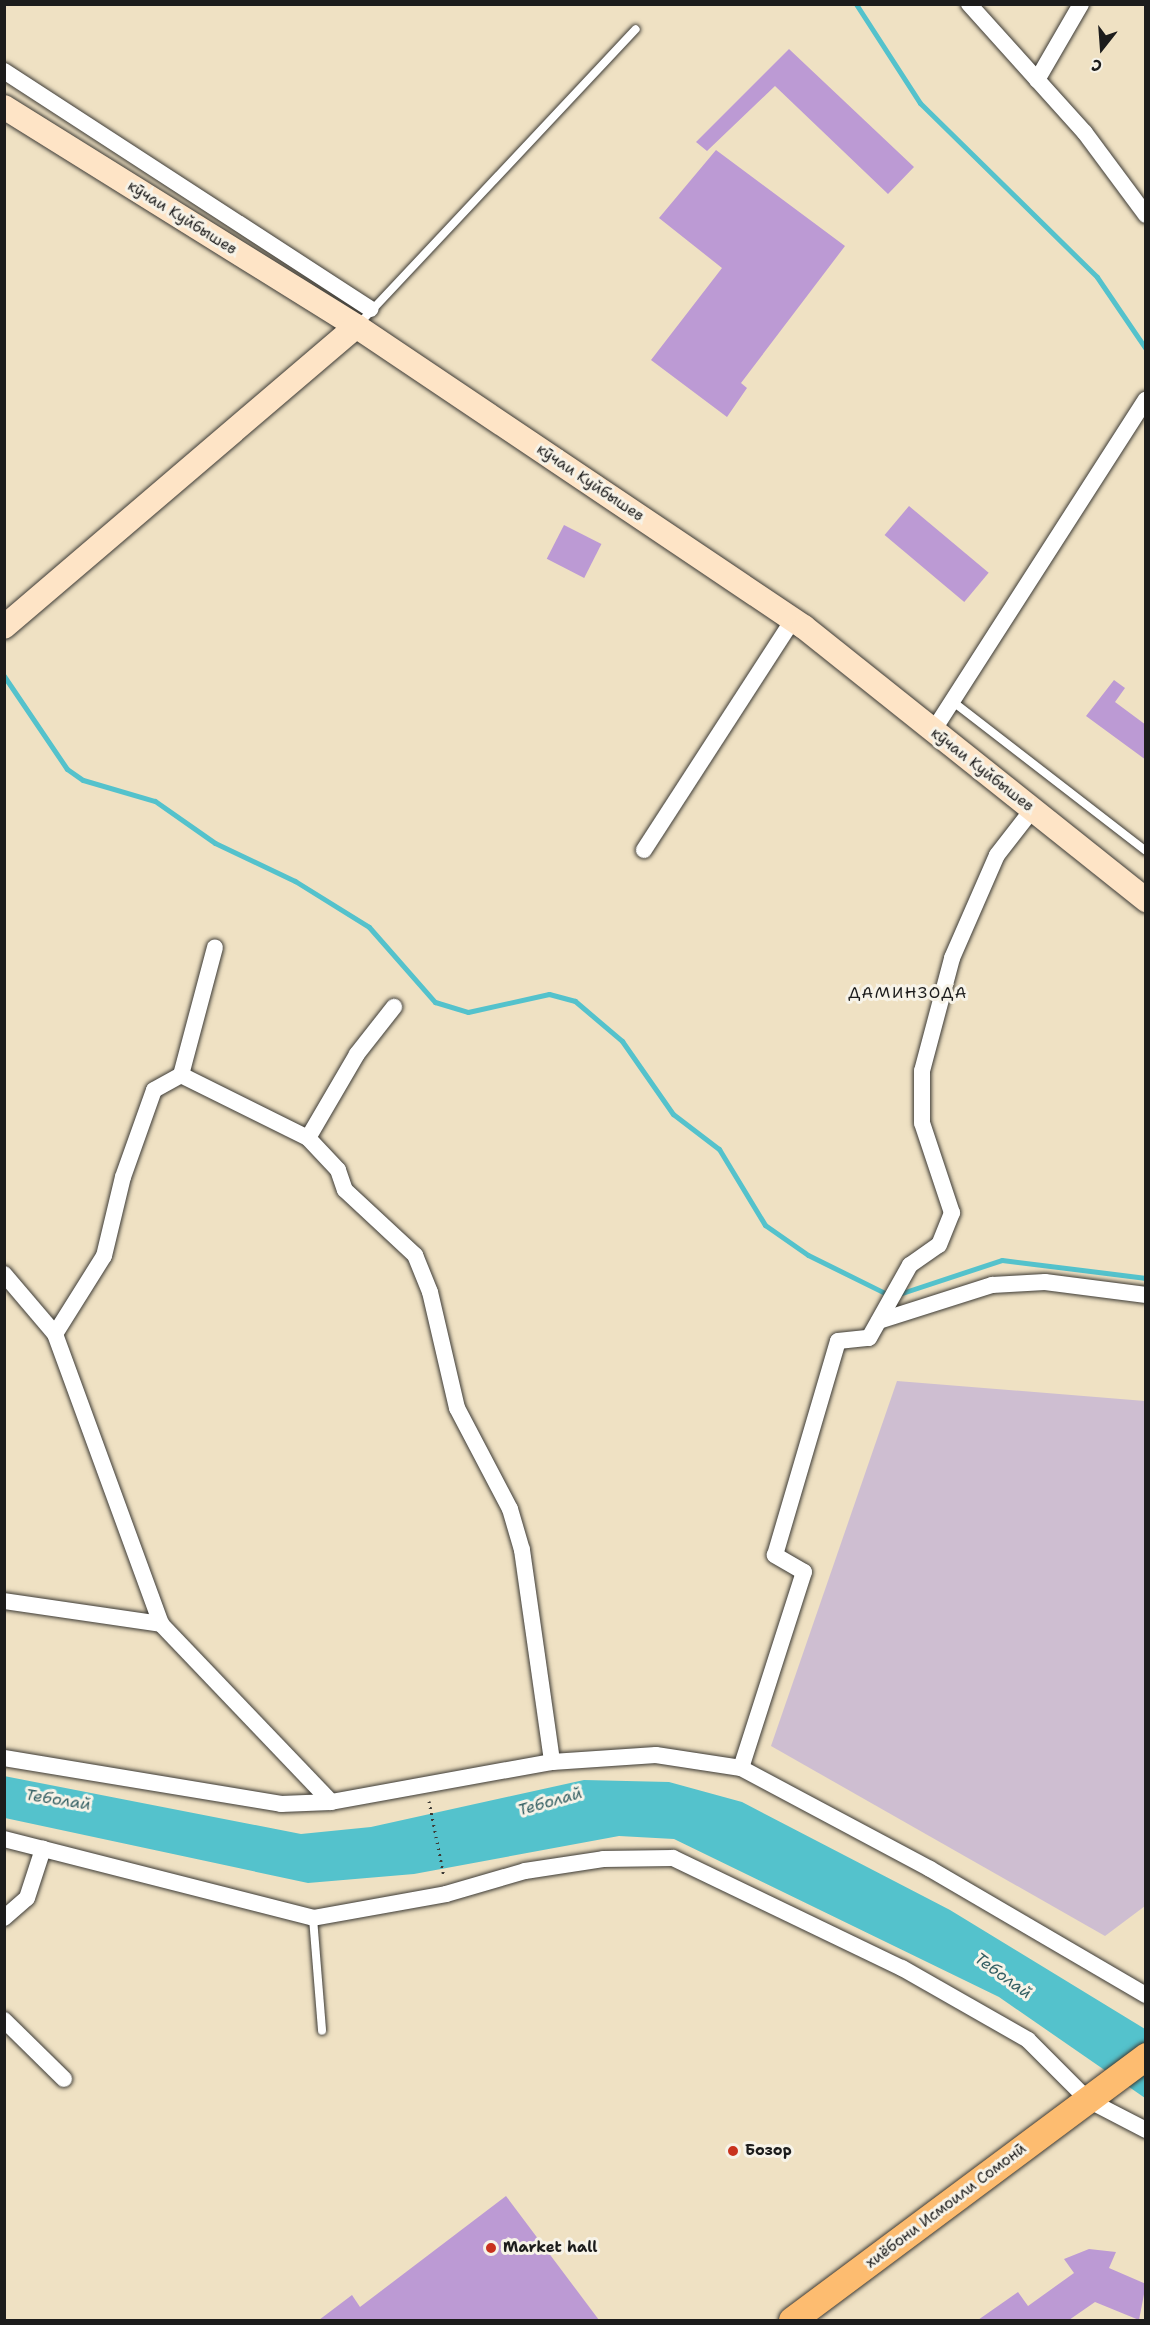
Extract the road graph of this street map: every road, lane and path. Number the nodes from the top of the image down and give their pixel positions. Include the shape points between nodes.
1 (969, 4) edge
2 (1081, 4) edge
3 (636, 29) dead end
4 (4, 71) edge
5 (1037, 80) junction
6 (4, 107) edge
7 (1146, 215) edge
8 (364, 317) junction
9 (1146, 399) edge
10 (793, 620) junction
11 (4, 627) edge
12 (952, 702) junction
13 (933, 731) junction
14 (1032, 810) junction
15 (644, 850) dead end
16 (1146, 851) edge
17 (1146, 900) edge
18 (215, 947) dead end
19 (394, 1007) dead end
20 (181, 1075) junction
21 (308, 1138) junction
22 (4, 1274) edge
23 (1146, 1295) edge
24 (879, 1321) junction
25 (55, 1334) junction
26 (4, 1600) edge
27 (161, 1624) junction
28 (4, 1758) edge
29 (552, 1762) junction
30 (741, 1768) junction
31 (429, 1798) dead end
32 (331, 1802) junction
33 (4, 1839) edge
34 (43, 1849) junction
35 (445, 1880) dead end
36 (4, 1918) edge
37 (313, 1918) junction
38 (1146, 1995) edge
39 (4, 2020) edge
40 (322, 2031) dead end
41 (1146, 2056) edge
42 (64, 2079) dead end
43 (1095, 2096) junction
44 (1146, 2130) edge
45 (806, 2314) edge

1 - 5 street
2 - 5 street
3 - 8 lane
4 - 8 street
5 - 7 street via 1085,133
6 - 8 main road, кӯчаи Куйбышев
8 - 10 main road, кӯчаи Куйбышев
8 - 11 main road
9 - 12 street
10 - 13 main road, кӯчаи Куйбышев
10 - 15 street
12 - 13 street
12 - 16 lane
13 - 14 main road, кӯчаи Куйбышев
14 - 17 main road, кӯчаи Куйбышев
14 - 24 street via 997,855 952,958 922,1071 922,1123 952,1213 939,1245 910,1265
18 - 20 street
19 - 21 street via 357,1054
20 - 21 street
20 - 25 street via 154,1090 123,1178 104,1256
21 - 29 street via 338,1170 345,1190 415,1255 430,1292 457,1408 510,1509 522,1550
22 - 25 street
23 - 24 street via 1045,1282 992,1285
24 - 30 street via 869,1338 838,1341 775,1555 804,1572
25 - 27 street
26 - 27 street
27 - 32 street
28 - 32 street via 282,1804
29 - 30 street via 656,1755
29 - 32 street
30 - 38 street via 930,1869
31 - 35 path
33 - 34 street
34 - 36 street via 27,1898
34 - 37 street
37 - 40 lane
37 - 43 street via 447,1894 525,1871 603,1859 673,1858 902,1968 1028,2040
39 - 42 street
41 - 43 main road, хиёбони Исмоили Сомонӣ
43 - 44 street
43 - 45 main road, хиёбони Исмоили Сомонӣ

